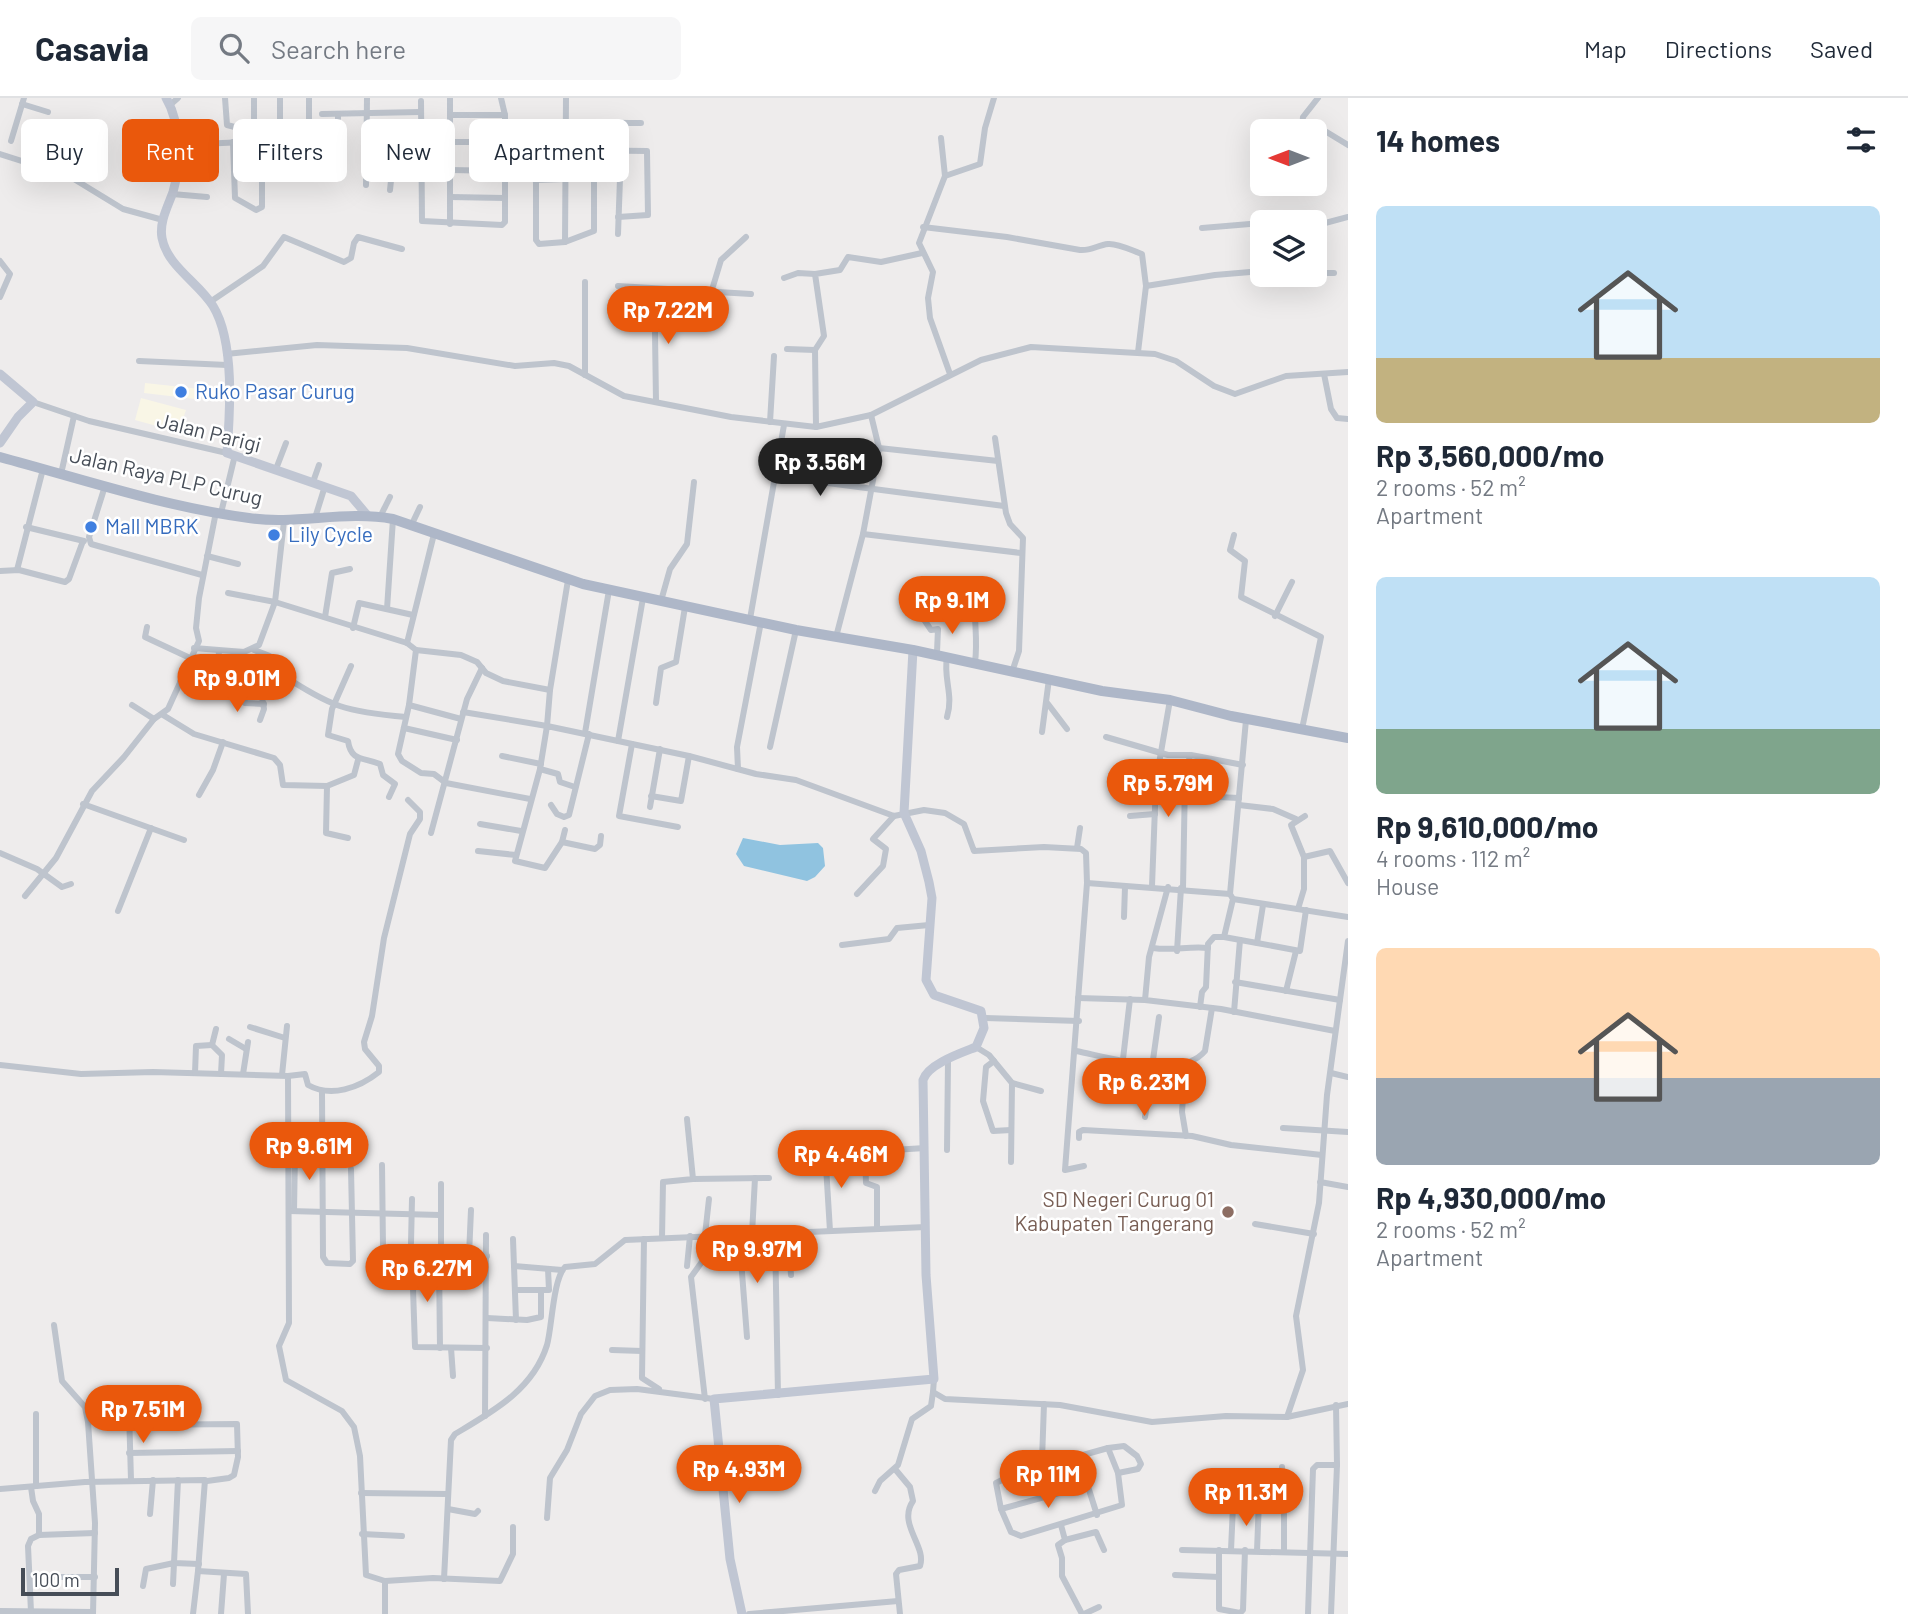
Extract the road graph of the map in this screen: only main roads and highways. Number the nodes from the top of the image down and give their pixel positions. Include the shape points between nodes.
1 (0, 457) edge
2 (1348, 738) edge

1 - 2 main road, Jalan Raya PLP Curug via 218,513 284,521 367,515 393,519 568,580 643,598

